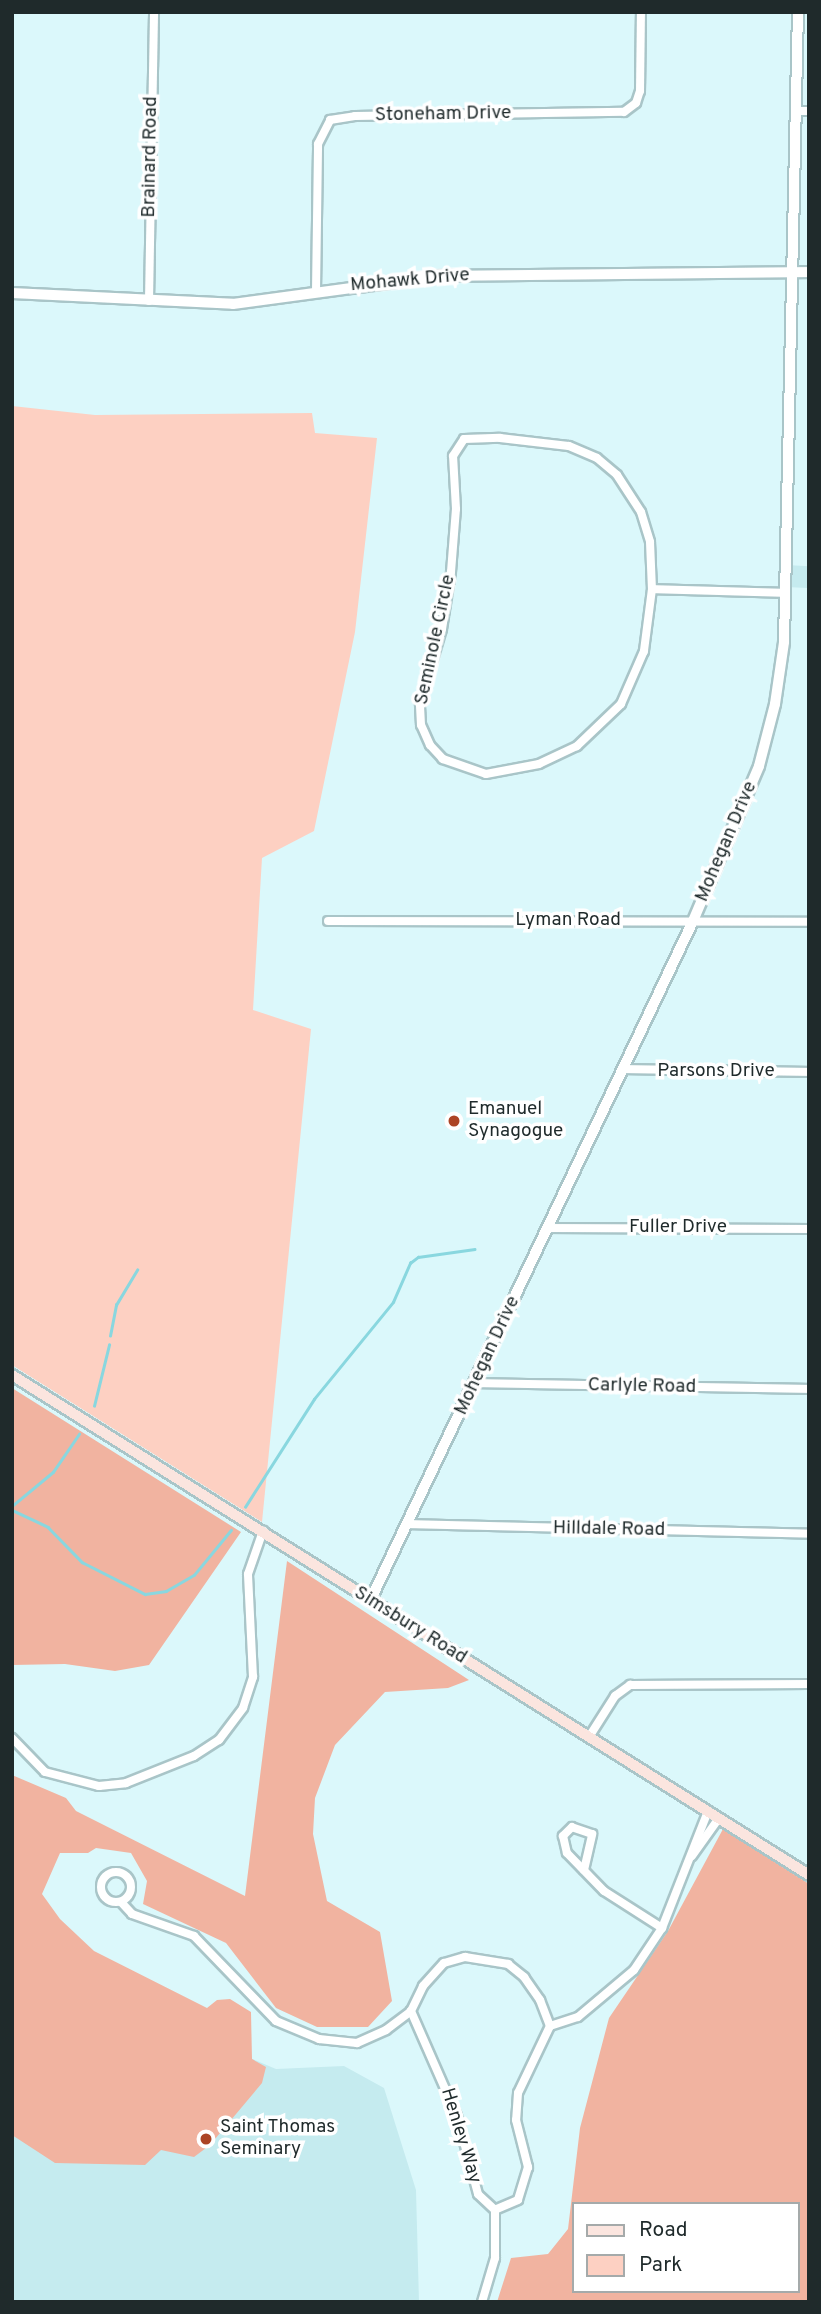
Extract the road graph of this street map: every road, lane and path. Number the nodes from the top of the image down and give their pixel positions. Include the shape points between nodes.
1 (154, 12) edge
2 (641, 12) edge
3 (797, 12) edge
4 (797, 111) junction
5 (809, 111) edge
6 (809, 272) edge
7 (794, 273) junction
8 (316, 292) junction
9 (12, 293) edge
10 (149, 301) junction
11 (652, 589) junction
12 (786, 593) junction
13 (328, 921) dead end
14 (693, 921) junction
15 (809, 922) edge
16 (624, 1069) junction
17 (809, 1072) edge
18 (548, 1227) junction
19 (809, 1229) edge
20 (12, 1376) edge
21 (475, 1383) junction
22 (809, 1389) edge
23 (409, 1524) junction
24 (263, 1531) junction
25 (809, 1534) edge
26 (370, 1601) junction
27 (809, 1684) edge
28 (589, 1737) junction
29 (12, 1738) edge
30 (708, 1811) junction
31 (719, 1818) junction
32 (692, 1856) junction
33 (584, 1870) junction
34 (809, 1875) edge
35 (121, 1902) dead end
36 (662, 1928) junction
37 (411, 2011) junction
38 (550, 2026) junction
39 (495, 2210) junction
40 (482, 2302) edge

1 - 10 street, Brainard Road
2 - 8 street, Stoneham Drive via 639,91 629,110 343,116 330,120 318,144
3 - 4 street, Mohegan Drive
4 - 5 street
4 - 7 street, Mohegan Drive
6 - 7 street, Mohawk Drive
7 - 8 street, Mohawk Drive via 440,275
7 - 12 street, Mohegan Drive
8 - 10 street, Mohawk Drive via 233,303
9 - 10 street, Mohawk Drive
11 - 11 street, Seminole Circle via 636,677 621,704 577,746 539,764 486,774 454,764 430,745 421,724 420,703 442,629 456,509 451,467 457,445 464,439 535,439 597,458 617,475 641,512 650,542
11 - 12 street
12 - 14 street, Mohegan Drive via 775,704 759,766
13 - 14 street, Lyman Road
14 - 15 street, Lyman Road
14 - 16 street, Mohegan Drive
16 - 17 street, Parsons Drive
16 - 18 street, Mohegan Drive
18 - 19 street, Fuller Drive
18 - 21 street, Mohegan Drive
20 - 24 main road, Simsbury Road
21 - 22 street, Carlyle Road
21 - 23 street, Mohegan Drive
23 - 25 street, Hilldale Road
23 - 26 street, Mohegan Drive
24 - 26 main road, Simsbury Road
24 - 29 street via 248,1574 253,1664 249,1694 236,1721 219,1740 194,1756 125,1783 99,1786 45,1772
26 - 28 main road, Simsbury Road
27 - 28 street via 630,1685 615,1696
28 - 30 main road, Simsbury Road
30 - 31 main road, Simsbury Road
30 - 32 street
31 - 32 street
31 - 34 main road, Simsbury Road
32 - 36 street
33 - 33 street via 563,1845 565,1831 572,1827 592,1835
33 - 36 street via 604,1891
35 - 37 street via 132,1914 194,1936 276,2021 319,2039 357,2043 386,2030
36 - 38 street via 634,1970 603,2000 578,2017
37 - 38 street via 423,1986 444,1964 465,1957 488,1958 508,1964 524,1977
37 - 39 street, Henley Way via 453,2104 478,2194
38 - 39 street via 518,2093 516,2120 528,2167 525,2184 518,2200
39 - 40 street via 495,2258

